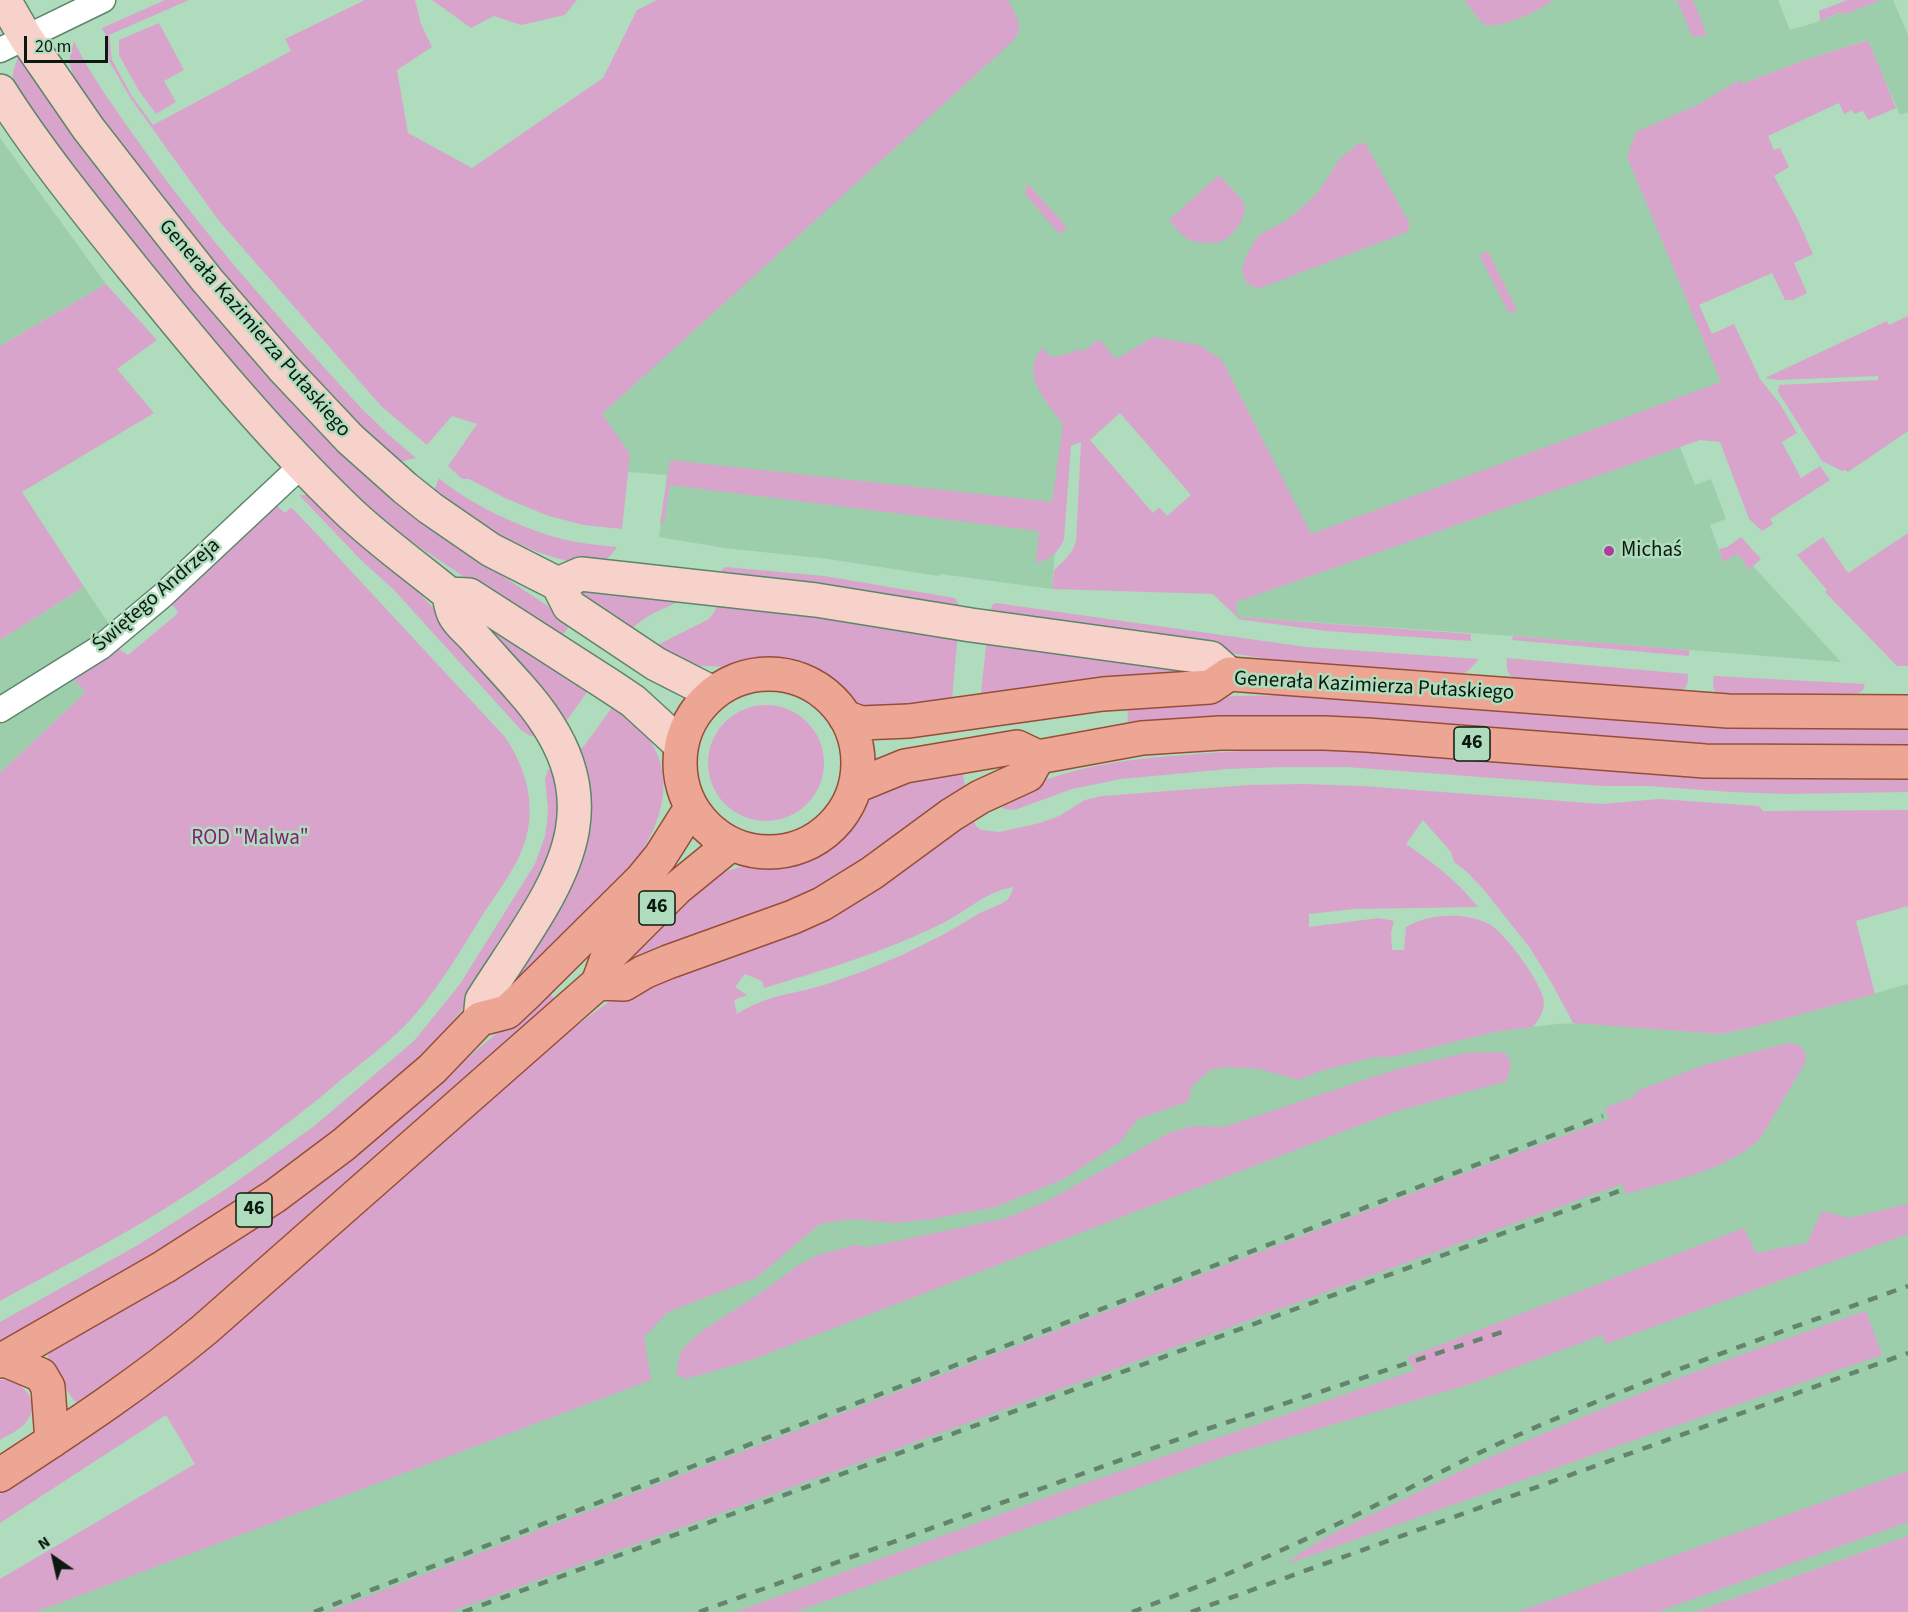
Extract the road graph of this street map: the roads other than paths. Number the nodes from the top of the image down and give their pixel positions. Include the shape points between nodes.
1 (4, 0) edge
2 (103, 0) edge
3 (13, 44) edge
4 (0, 91) edge
5 (302, 465) junction
6 (558, 584) junction
7 (448, 594) junction
8 (1229, 674) junction
9 (713, 693) junction
10 (0, 711) edge
11 (1908, 712) edge
12 (845, 717) junction
13 (681, 745) junction
14 (1038, 757) junction
15 (1908, 762) edge
16 (856, 786) junction
17 (692, 808) junction
18 (731, 844) junction
19 (598, 983) junction
20 (480, 1019) junction
21 (2, 1360) edge
22 (52, 1441) junction
23 (0, 1475) edge

1 - 3 main road, Generała Kazimierza Pułaskiego
2 - 3 street
3 - 6 main road, Generała Kazimierza Pułaskiego via 88,128 207,280 324,413 376,464 430,508 491,550
4 - 5 main road via 158,300
5 - 7 main road via 349,512
5 - 10 street, Świętego Andrzeja via 162,596 101,647
6 - 8 main road via 581,574 816,600 1211,658
6 - 9 main road via 569,606 656,664
7 - 13 main road via 469,595 633,701
7 - 20 main road via 454,615 551,728 566,759 574,791 574,826 565,861 549,894 482,1000
8 - 11 main road, Generała Kazimierza Pułaskiego via 1716,710
8 - 12 main road, Generała Kazimierza Pułaskiego via 1210,687 1102,694 909,721 861,723
9 - 12 main road via 740,678 785,674 814,685
9 - 13 main road via 693,716
12 - 16 main road via 859,757
13 - 17 main road via 681,776
14 - 15 main road, 46 via 1142,738 1324,733 1705,761
14 - 16 main road, 46 via 1017,747 905,766
14 - 19 main road via 1028,775 960,809 822,904 668,962 624,984
16 - 18 main road via 834,824 809,843 779,852 748,850
17 - 18 main road via 709,829
17 - 20 main road, 46 via 660,857 621,901 507,1012
18 - 19 main road, 46 via 677,888 607,958
19 - 22 main road, 46 via 166,1362
20 - 21 main road, 46 via 423,1077 275,1196 164,1267
21 - 22 main road via 41,1375 48,1387
22 - 23 main road, 46

